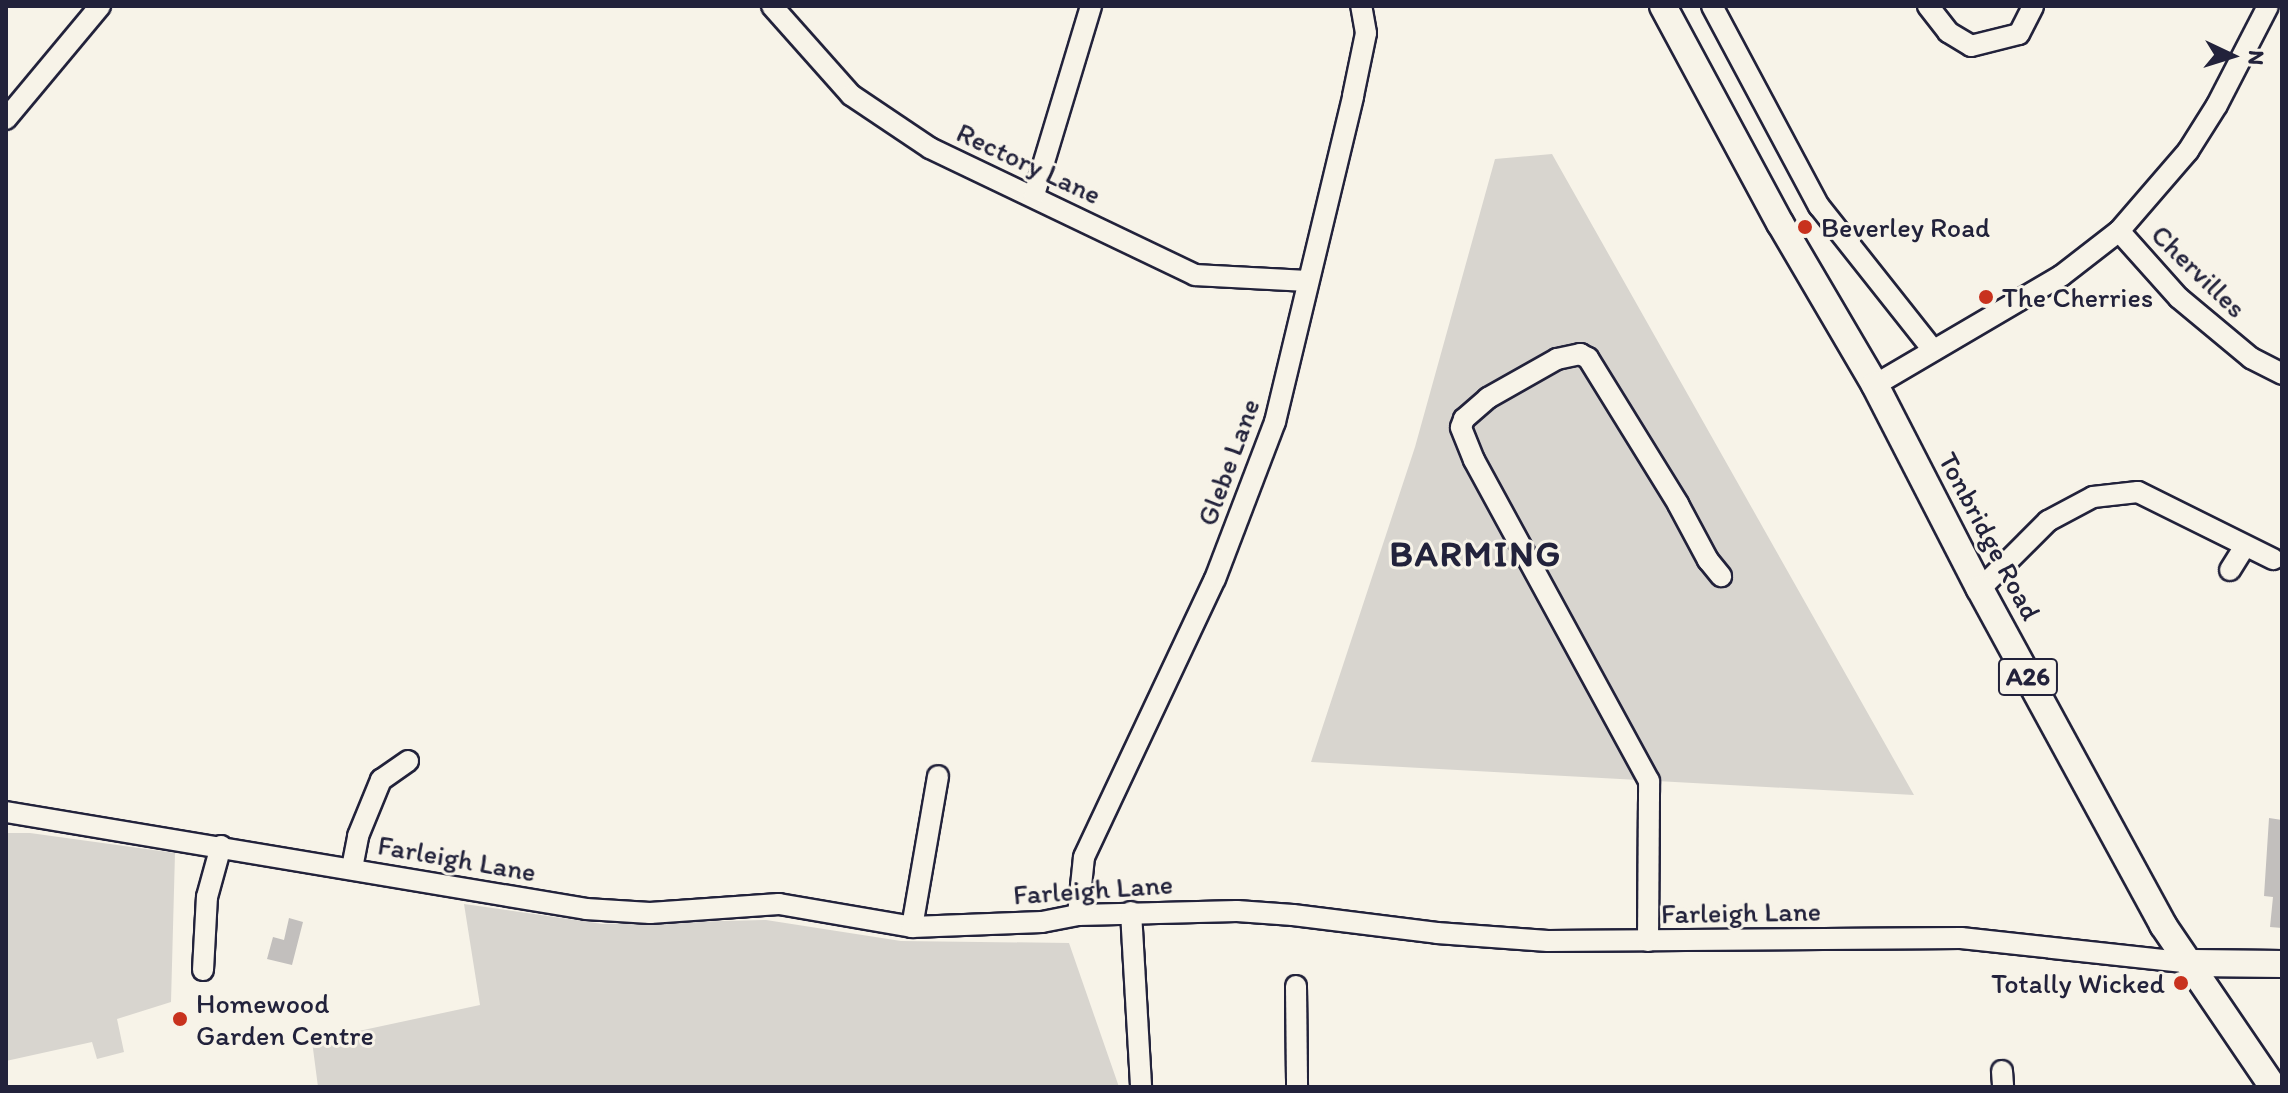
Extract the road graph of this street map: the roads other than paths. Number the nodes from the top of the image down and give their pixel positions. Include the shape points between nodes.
1 (100, 6) edge
2 (772, 6) edge
3 (1091, 6) edge
4 (1361, 6) edge
5 (1663, 6) edge
6 (1712, 6) edge
7 (1928, 6) edge
8 (2033, 6) edge
9 (2268, 6) edge
10 (6, 119) edge
11 (1034, 195) junction
12 (2119, 231) junction
13 (1307, 281) junction
14 (1933, 350) junction
15 (2282, 374) edge
16 (1875, 385) junction
17 (2245, 546) junction
18 (2273, 559) dead end
19 (2230, 570) dead end
20 (1721, 576) dead end
21 (1980, 589) junction
22 (408, 761) dead end
23 (938, 776) dead end
24 (6, 812) edge
25 (221, 846) junction
26 (352, 868) junction
27 (1131, 912) junction
28 (1078, 915) junction
29 (912, 927) junction
30 (1648, 941) junction
31 (2193, 963) junction
32 (2282, 964) edge
33 (203, 970) dead end
34 (1296, 986) dead end
35 (2272, 1086) edge
36 (1141, 1087) edge
37 (1297, 1087) edge

1 - 10 street
2 - 11 street, Rectory Lane via 851,95 930,148
3 - 11 street
4 - 13 street, Glebe Lane via 1366,33
5 - 16 main road, Tonbridge Road / A26
6 - 14 street via 1819,206
7 - 8 street via 1948,32 1971,46 2019,34
9 - 12 street via 2188,151
11 - 13 street, Rectory Lane via 1195,275
12 - 14 street via 2061,276
12 - 15 street, Chervilles via 2179,298 2251,358
13 - 28 street, Glebe Lane via 1275,422 1215,579 1084,857
14 - 16 street
16 - 21 main road, Tonbridge Road / A26
17 - 18 street
17 - 19 street
17 - 21 street via 2138,492 2093,497 2048,521
20 - 30 street via 1588,358 1580,354 1557,359 1488,398 1464,419 1461,427 1474,460 1649,781
21 - 31 main road, Tonbridge Road / A26 via 2163,925
22 - 26 street via 381,780 358,836
23 - 29 street
24 - 25 street, Farleigh Lane
25 - 26 street, Farleigh Lane
25 - 33 street via 207,897
26 - 29 street, Farleigh Lane via 586,909 650,913 779,904
27 - 28 street, Farleigh Lane
27 - 30 street, Farleigh Lane via 1237,911 1453,934
27 - 36 street
28 - 29 street, Farleigh Lane via 1042,922
30 - 31 street, Farleigh Lane via 1961,938
31 - 32 main road
31 - 35 main road, Tonbridge Road / A26
34 - 37 street

